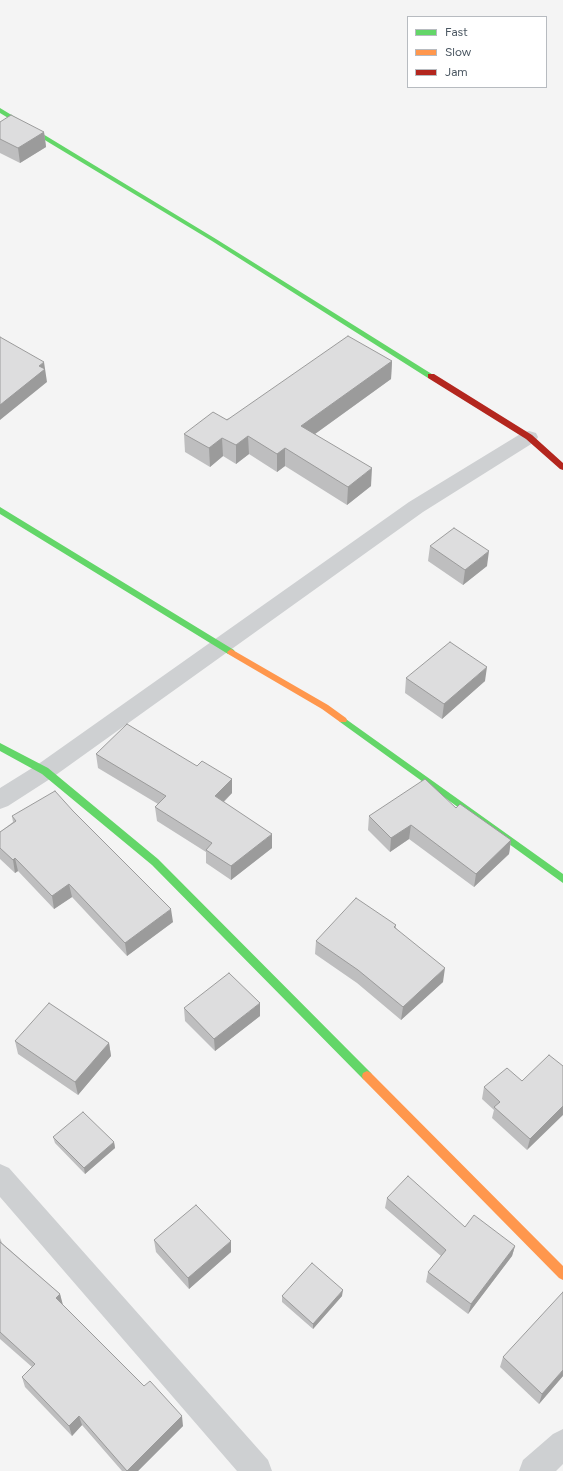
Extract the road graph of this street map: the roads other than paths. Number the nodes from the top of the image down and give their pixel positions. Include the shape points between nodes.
1 (0, 110) edge
2 (529, 437) junction
3 (563, 468) edge
4 (0, 510) edge
5 (220, 645) junction
6 (0, 747) edge
7 (45, 770) junction
8 (0, 800) edge
9 (563, 879) edge
10 (0, 1177) edge
11 (563, 1274) edge
12 (563, 1444) edge
13 (257, 1471) edge
14 (534, 1471) edge

1 - 2 street
2 - 3 street
2 - 5 street via 416,507
4 - 5 street
5 - 7 street
5 - 9 street via 325,707
6 - 7 street
7 - 8 street
7 - 11 street via 155,862
10 - 13 street
12 - 14 street

